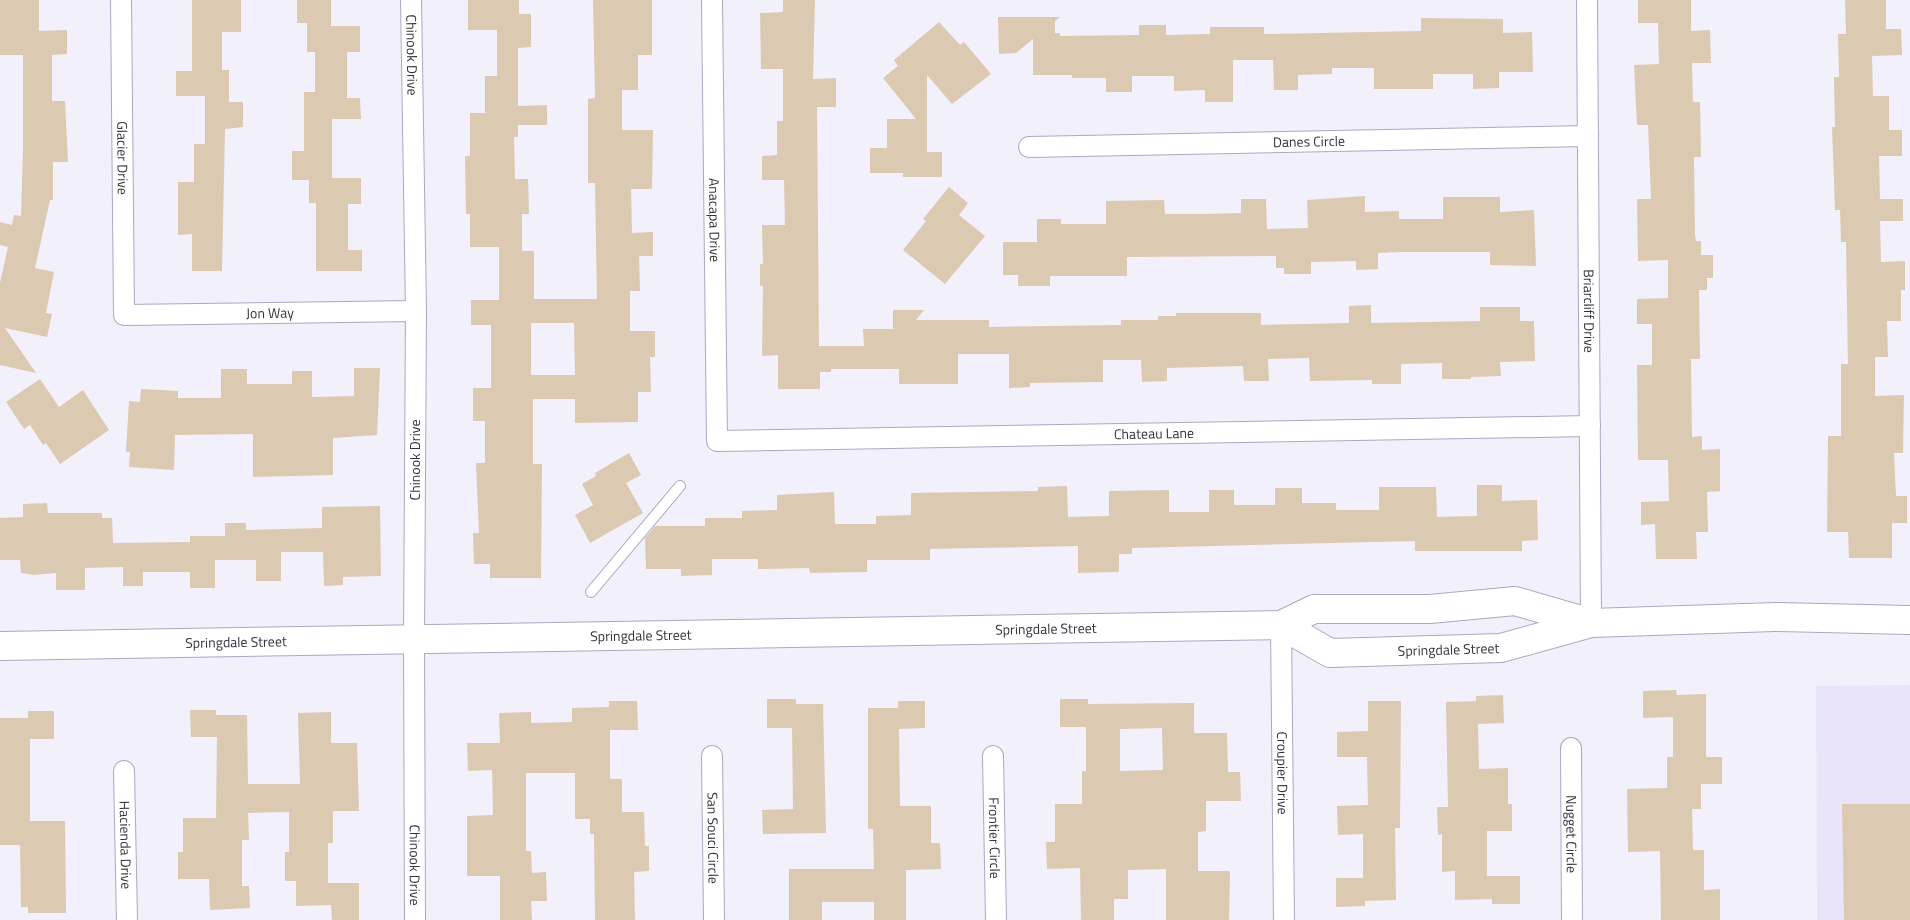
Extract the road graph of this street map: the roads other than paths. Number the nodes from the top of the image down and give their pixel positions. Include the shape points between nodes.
1 (121, 0) edge
2 (411, 0) edge
3 (712, 0) edge
4 (1587, 0) edge
5 (1588, 136) junction
6 (1029, 148) dead end
7 (416, 312) junction
8 (124, 314) joint
9 (1590, 426) junction
10 (717, 440) joint
11 (680, 486) dead end
12 (591, 592) dead end
13 (1910, 620) edge
14 (1591, 623) junction
15 (1281, 625) junction
16 (414, 640) junction
17 (0, 646) edge
18 (1571, 748) dead end
19 (712, 756) dead end
20 (993, 756) dead end
21 (124, 770) dead end
22 (127, 920) edge
23 (416, 920) edge
24 (714, 920) edge
25 (996, 920) edge
26 (1284, 920) edge
27 (1572, 920) edge

1 - 8 street, Glacier Drive
2 - 7 street, Chinook Drive
3 - 10 street, Anacapa Drive
4 - 5 street, Briarcliff Drive
5 - 6 street, Danes Circle
5 - 9 street, Briarcliff Drive
7 - 8 street, Jon Way
7 - 16 street, Chinook Drive
9 - 10 street, Chateau Lane
9 - 14 street, Briarcliff Drive
11 - 12 lane
13 - 14 main road, Springdale Street via 1775,617
14 - 15 main road, Springdale Street via 1515,601 1430,609 1314,609
14 - 15 main road, Springdale Street via 1501,648 1330,653
15 - 16 main road, Springdale Street
15 - 26 street, Croupier Drive
16 - 17 main road, Springdale Street
16 - 23 street, Chinook Drive
18 - 27 street, Nugget Circle
19 - 24 street, San Souci Circle
20 - 25 street, Frontier Circle
21 - 22 street, Hacienda Drive

